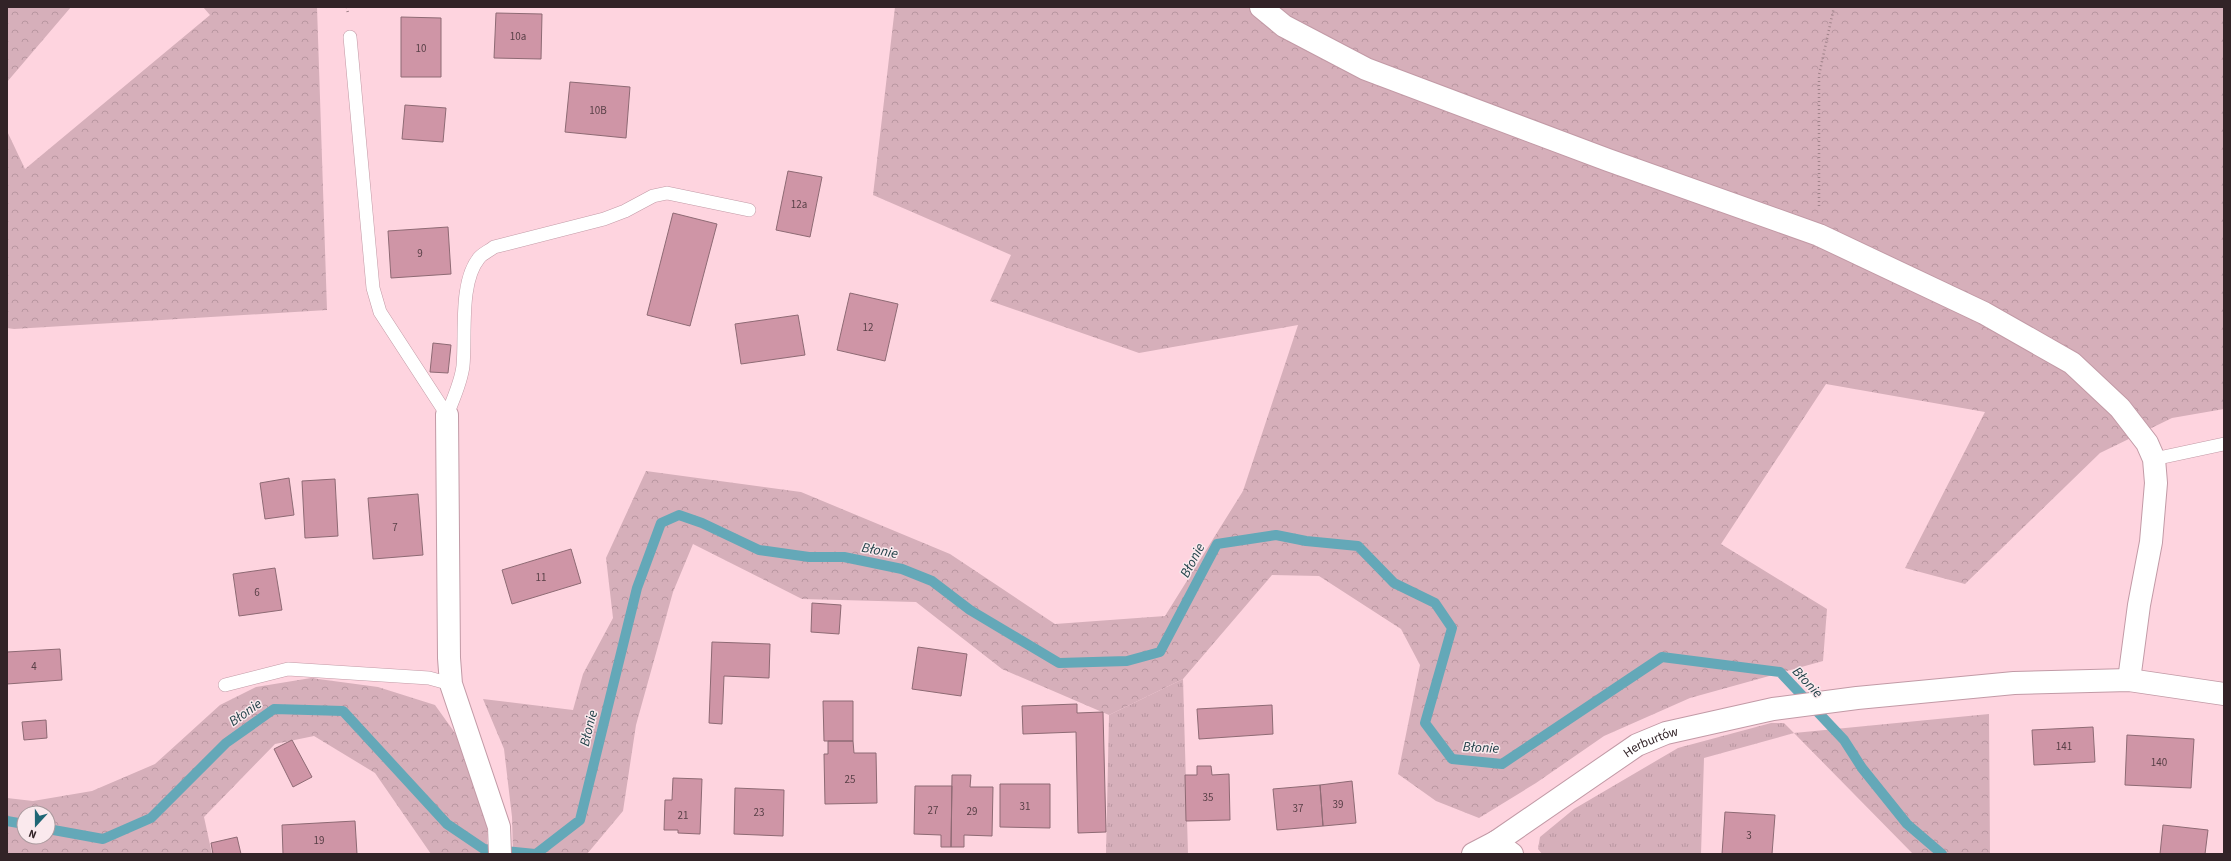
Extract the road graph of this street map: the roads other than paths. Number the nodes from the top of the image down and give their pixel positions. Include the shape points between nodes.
1 (1260, 7) edge
2 (350, 37) dead end
3 (749, 210) dead end
4 (446, 415) junction
5 (2224, 444) edge
6 (2154, 459) junction
7 (2129, 680) junction
8 (451, 684) junction
9 (225, 685) dead end
10 (2224, 694) edge
11 (1504, 848) edge
12 (500, 854) edge
13 (1473, 854) edge

1 - 6 street via 1284,26 1366,69 1608,160 1819,235 1984,313 2072,363 2120,408 2147,443
2 - 4 lane via 373,288 380,312
3 - 4 lane via 667,193 653,196 604,219 494,247 479,257 470,273 467,291 460,382
4 - 8 street
5 - 6 lane
6 - 7 street via 2156,483 2151,542
7 - 10 street, Herburtów
7 - 11 street, Herburtów via 2014,683 1857,698 1774,709 1666,732 1637,745
8 - 9 lane via 429,678 288,669
8 - 12 street via 499,827
11 - 13 street, Herburtów

